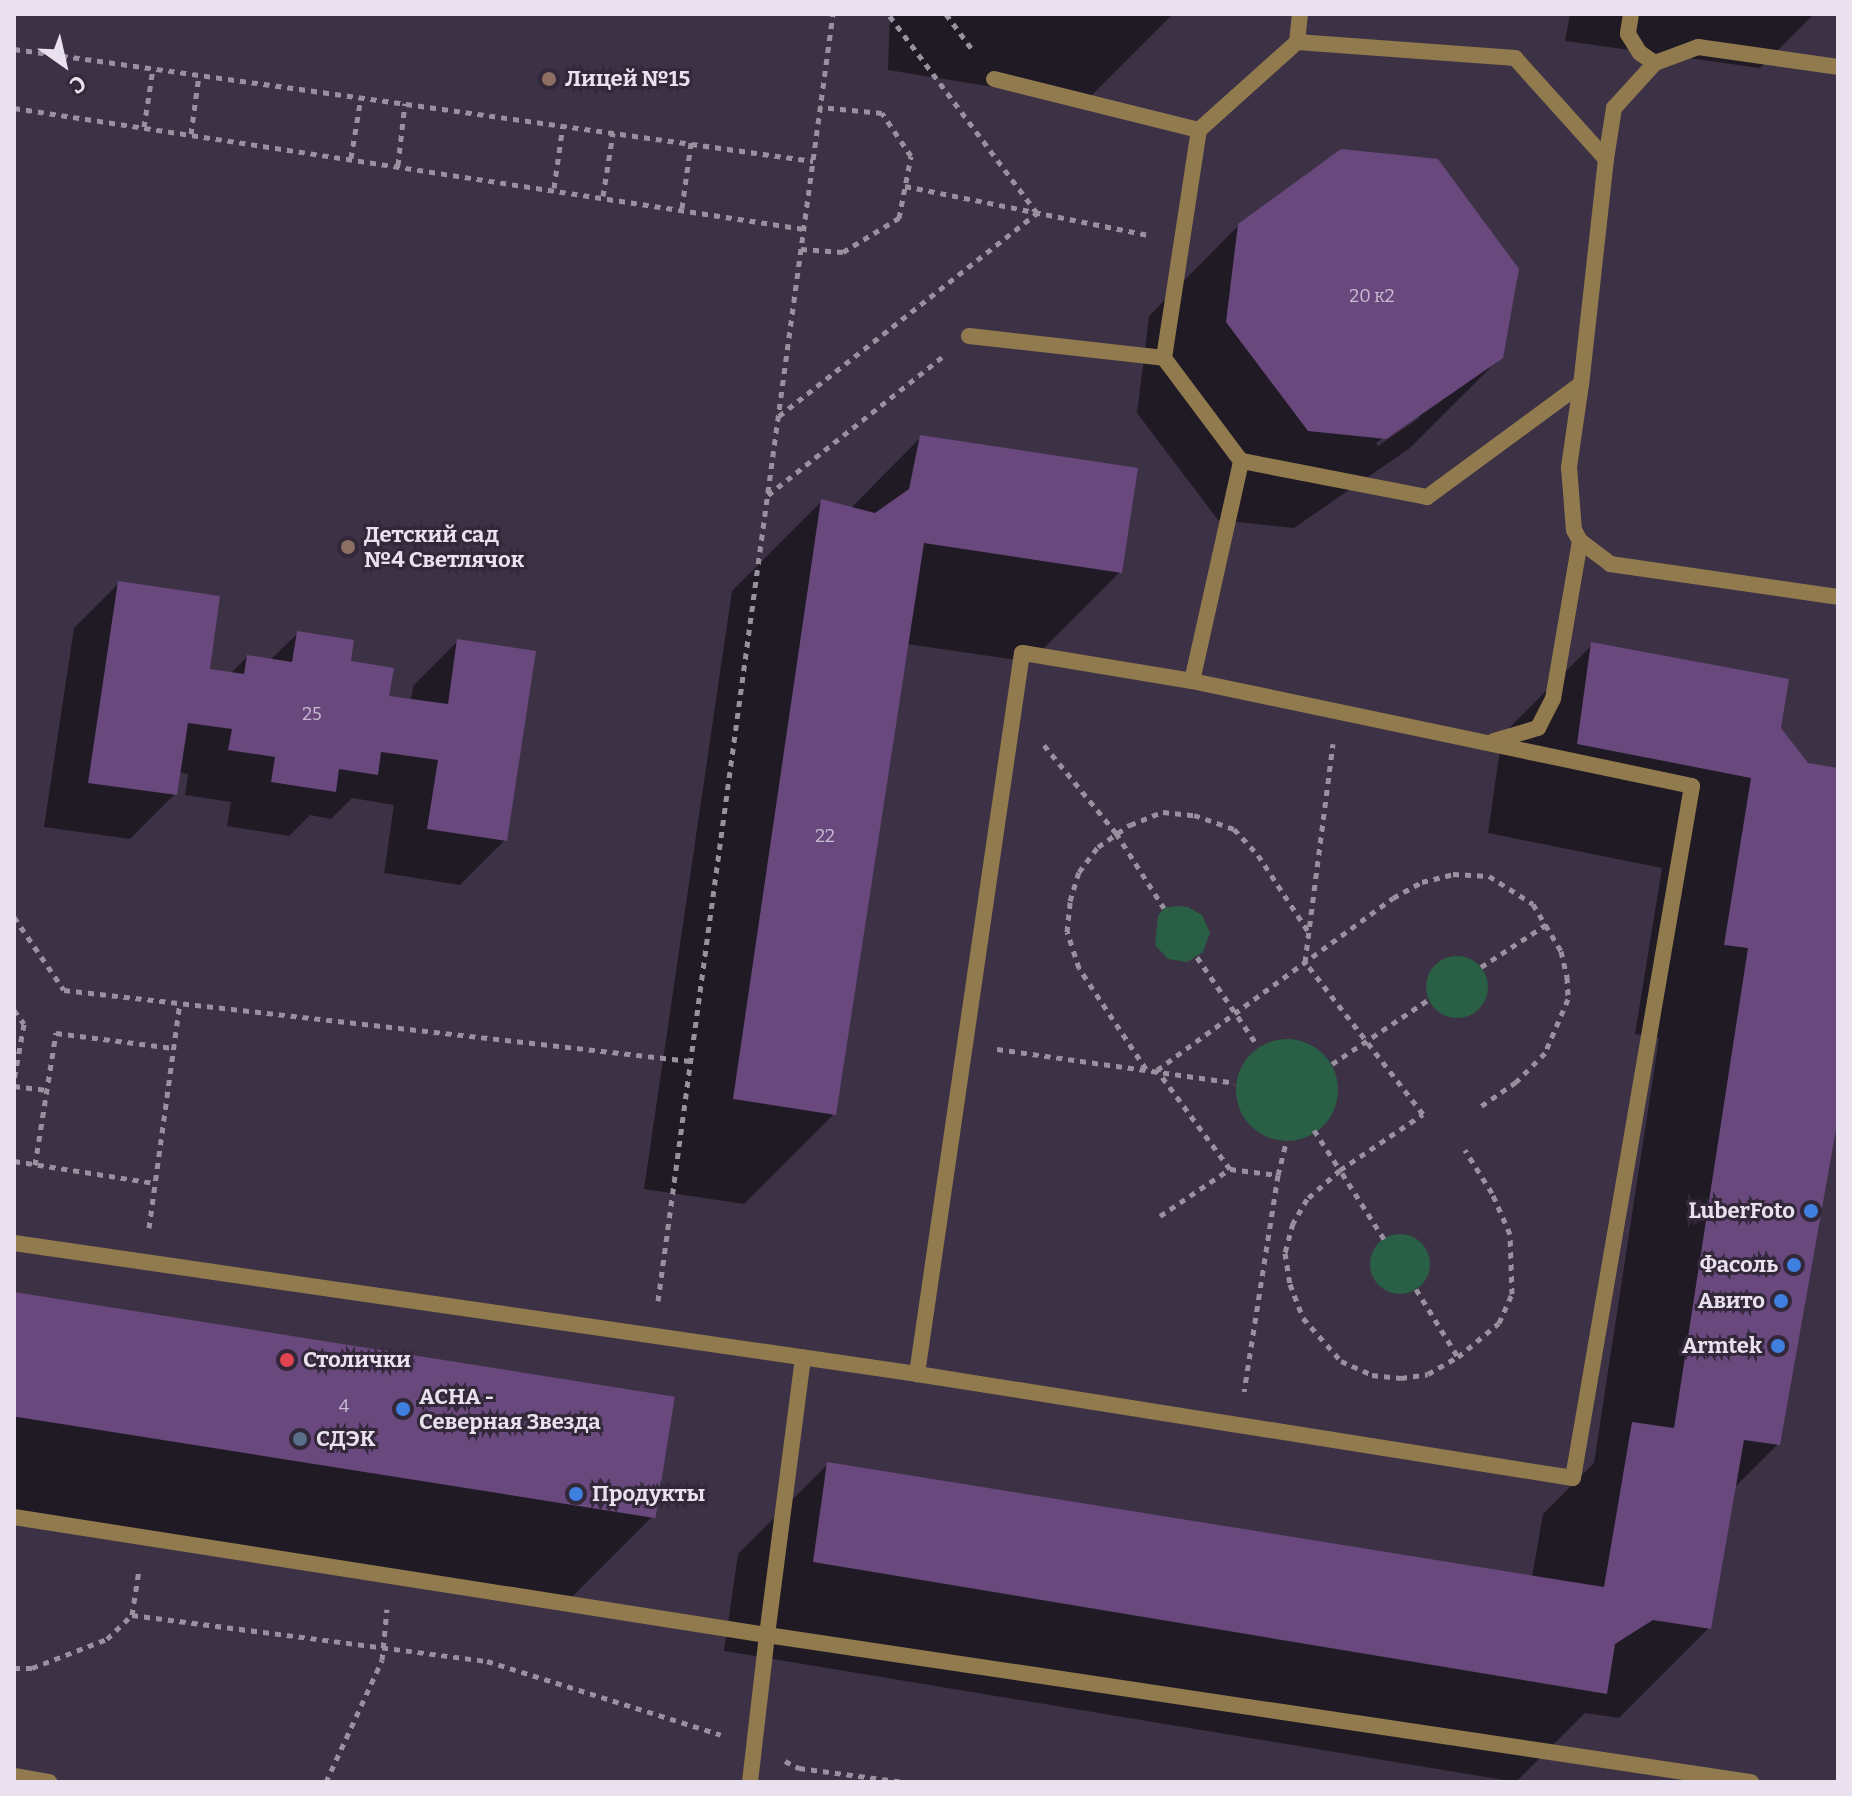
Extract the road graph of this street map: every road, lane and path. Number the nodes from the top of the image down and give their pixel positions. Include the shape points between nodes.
1 (833, 14) edge
2 (888, 14) edge
3 (946, 14) edge
4 (1300, 14) edge
5 (1631, 14) edge
6 (1297, 42) junction
7 (14, 49) edge
8 (1655, 63) junction
9 (1838, 67) edge
10 (153, 68) junction
11 (199, 75) junction
12 (994, 79) joint
13 (361, 97) junction
14 (405, 103) junction
15 (820, 107) junction
16 (14, 108) edge
17 (563, 125) junction
18 (144, 127) junction
19 (1199, 130) junction
20 (613, 133) junction
21 (191, 134) junction
22 (691, 143) junction
23 (351, 158) junction
24 (1606, 159) junction
25 (813, 161) junction
26 (398, 165) junction
27 (905, 186) junction
28 (554, 188) junction
29 (603, 196) junction
30 (682, 208) junction
31 (1037, 213) junction
32 (804, 229) junction
33 (1181, 242) junction
34 (801, 249) junction
35 (969, 336) joint
36 (1164, 358) junction
37 (1581, 384) junction
38 (779, 416) junction
39 (1241, 461) junction
40 (767, 496) junction
41 (1580, 541) junction
42 (1838, 597) edge
43 (1192, 681) junction
44 (1014, 707) junction
45 (1339, 712) junction
46 (1487, 743) junction
47 (1116, 833) junction
48 (1164, 908) dead end
49 (14, 917) edge
50 (1547, 924) junction
51 (1309, 932) junction
52 (1197, 957) dead end
53 (1305, 962) junction
54 (1481, 967) dead end
55 (1428, 1000) dead end
56 (180, 1003) junction
57 (14, 1010) edge
58 (1236, 1013) junction
59 (1368, 1041) junction
60 (965, 1043) junction
61 (1258, 1046) dead end
62 (173, 1048) junction
63 (691, 1061) junction
64 (1332, 1064) dead end
65 (1146, 1069) junction
66 (1157, 1070) junction
67 (14, 1083) edge
68 (1235, 1083) dead end
69 (47, 1090) junction
70 (1477, 1109) dead end
71 (1314, 1130) dead end
72 (1286, 1142) dead end
73 (1465, 1150) dead end
74 (14, 1161) edge
75 (35, 1165) junction
76 (1230, 1169) junction
77 (1340, 1170) junction
78 (1278, 1175) junction
79 (155, 1183) junction
80 (1160, 1216) dead end
81 (1384, 1239) dead end
82 (14, 1243) edge
83 (144, 1262) junction
84 (1416, 1289) dead end
85 (653, 1336) junction
86 (803, 1357) junction
87 (1458, 1357) junction
88 (917, 1374) junction
89 (1239, 1425) junction
90 (14, 1517) edge
91 (145, 1537) junction
92 (391, 1576) junction
93 (132, 1615) junction
94 (767, 1635) junction
95 (383, 1646) junction
96 (14, 1668) edge
97 (754, 1746) junction
98 (14, 1776) edge
99 (49, 1782) edge
100 (326, 1782) edge
101 (750, 1782) edge
102 (904, 1782) edge
103 (1751, 1782) edge

1 - 15 path
2 - 31 path
3 - 12 path
4 - 6 street
5 - 8 street via 1628,34 1640,53
6 - 19 street
6 - 24 street via 1515,58
7 - 10 path
8 - 9 street via 1698,47
8 - 24 street via 1614,108
10 - 11 path
10 - 18 path
11 - 13 path
11 - 21 path
12 - 19 street
13 - 14 path
13 - 23 path
14 - 17 path
14 - 26 path
15 - 25 path
15 - 27 path via 882,113 911,156
16 - 18 path
17 - 20 path
17 - 28 path
18 - 21 path
19 - 33 street
20 - 22 path
20 - 29 path
21 - 23 path
22 - 25 path
22 - 30 path
23 - 26 path
24 - 37 street
25 - 32 path
26 - 28 path
27 - 31 path
27 - 34 path via 899,218 888,225 843,252
28 - 29 path
29 - 30 path
30 - 32 path
31 - 33 path
31 - 38 path
32 - 34 path
33 - 36 street
34 - 38 path
35 - 36 street
35 - 40 path
36 - 39 street
37 - 39 street via 1427,497
37 - 41 street via 1569,467 1574,530
38 - 40 path
39 - 43 street
40 - 63 path
41 - 42 street via 1610,564
41 - 46 street via 1553,699 1538,728
43 - 44 street via 1022,653
43 - 45 street
44 - 47 path
44 - 60 street
45 - 46 street
45 - 51 path
46 - 89 street via 1692,786 1573,1478
47 - 48 path
47 - 51 path via 1163,812 1194,815 1234,829 1258,855
47 - 65 path via 1079,872 1067,932 1079,968
49 - 56 path via 64,990
50 - 53 path via 1510,886 1489,876 1453,874 1422,882 1393,898
50 - 54 path
50 - 70 path via 1561,951 1568,999 1545,1053
51 - 53 path
52 - 58 path
53 - 58 path
53 - 59 path
55 - 59 path
56 - 62 path
56 - 63 path
57 - 67 path via 24,1024
58 - 61 path
58 - 66 path
59 - 64 path
59 - 77 path via 1423,1114
60 - 65 path
60 - 88 street
62 - 69 path via 56,1033
62 - 79 path
63 - 85 path
65 - 66 path
66 - 68 path
66 - 76 path
67 - 69 path
69 - 75 path
71 - 77 path
72 - 78 path
73 - 87 path via 1510,1234 1514,1268 1512,1294 1499,1323
74 - 75 path
75 - 79 path
76 - 78 path
76 - 80 path
77 - 81 path
77 - 87 path via 1307,1199 1285,1253 1303,1318 1341,1361 1372,1375 1428,1374
78 - 89 path
79 - 83 path
82 - 83 street
83 - 85 street
84 - 87 path
85 - 86 street
86 - 88 street
86 - 94 street
88 - 89 street
90 - 91 street
91 - 92 street
91 - 93 path
92 - 94 street
92 - 95 path
93 - 95 path
93 - 96 path via 107,1639 32,1668
94 - 97 street
94 - 103 street
95 - 97 path via 487,1661
95 - 100 path via 382,1660
97 - 101 street
97 - 102 path via 799,1768
98 - 99 street

